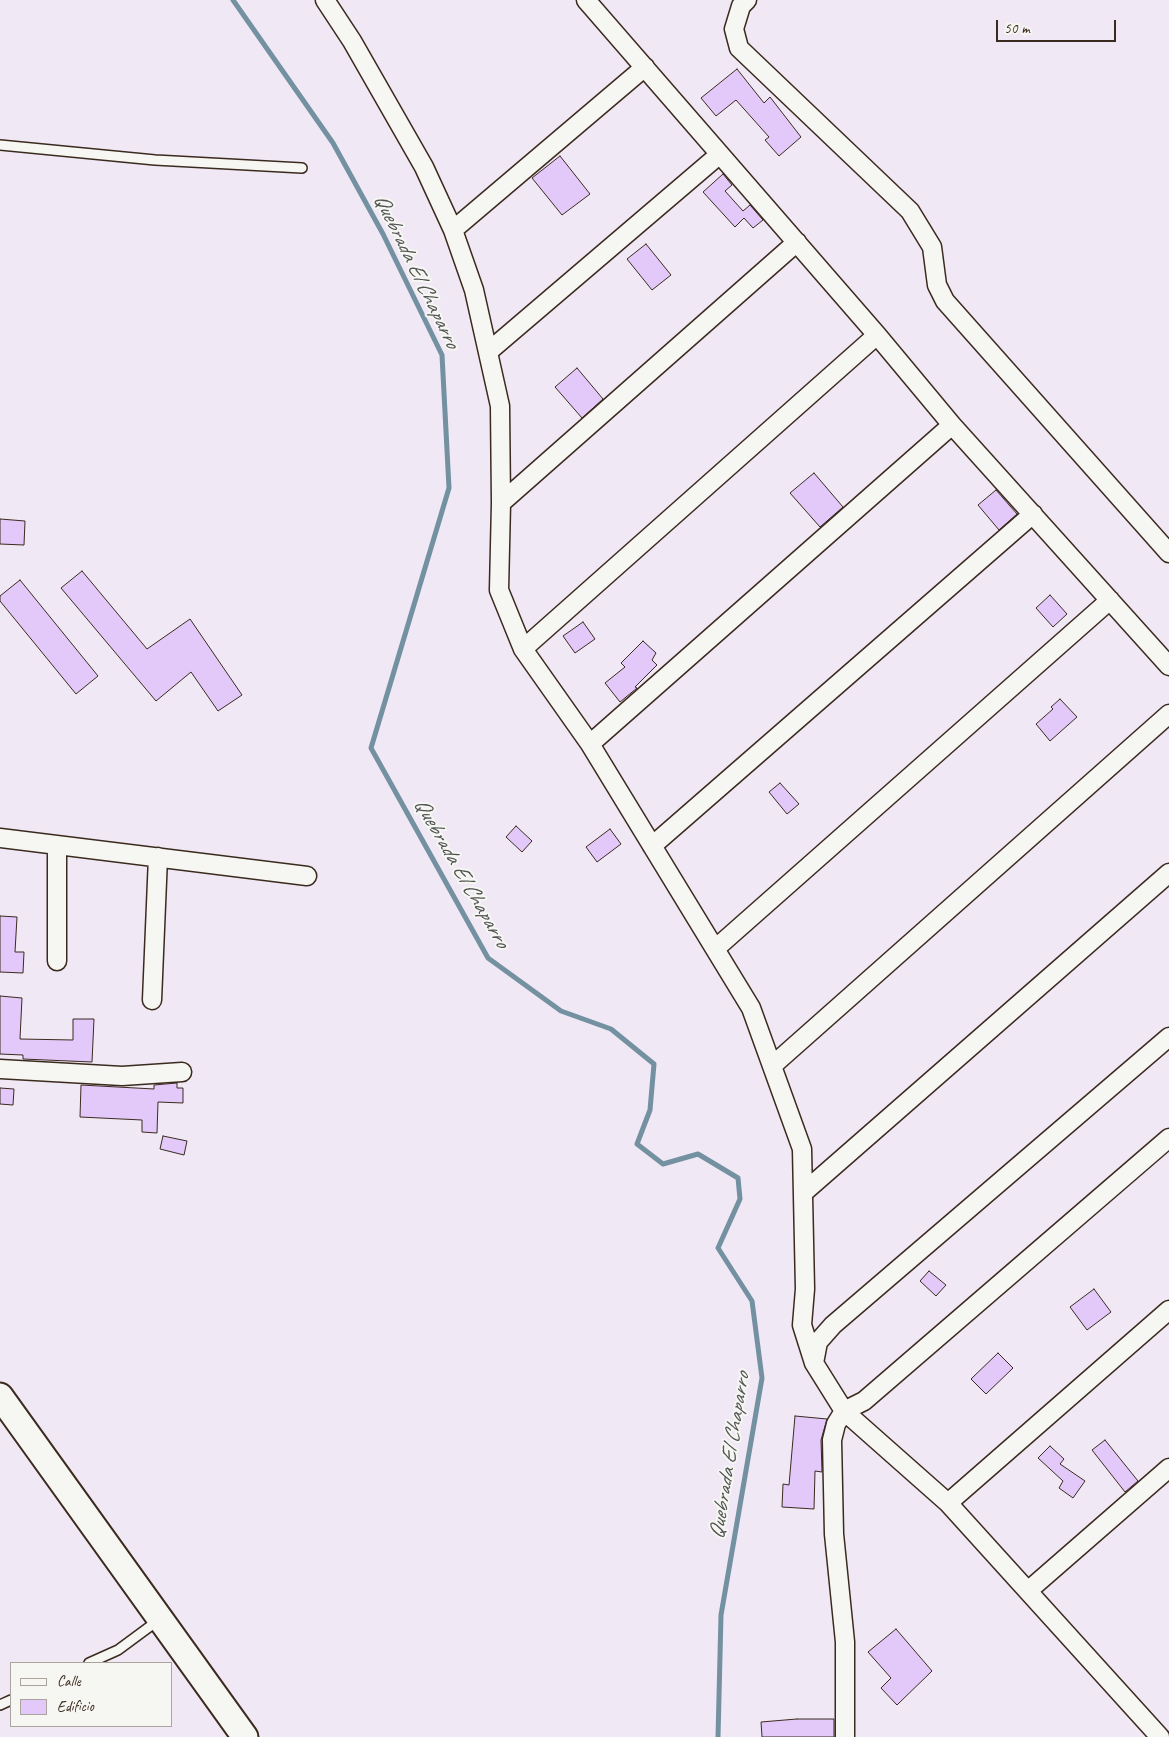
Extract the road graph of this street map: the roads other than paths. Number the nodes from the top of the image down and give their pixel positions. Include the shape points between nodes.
1 (325, 0) edge
2 (586, 0) edge
3 (746, 0) edge
4 (645, 67) junction
5 (0, 145) edge
6 (720, 154) junction
7 (302, 168) dead end
8 (453, 230) junction
9 (797, 242) junction
10 (877, 335) junction
11 (488, 352) junction
12 (952, 425) junction
13 (502, 503) junction
14 (1033, 514) junction
15 (1169, 553) edge
16 (1110, 600) junction
17 (523, 650) junction
18 (1169, 666) edge
19 (1169, 714) edge
20 (590, 744) junction
21 (0, 838) edge
22 (652, 846) junction
23 (57, 847) junction
24 (158, 857) junction
25 (1169, 873) edge
26 (307, 876) dead end
27 (715, 948) junction
28 (57, 961) dead end
29 (152, 1000) dead end
30 (1169, 1038) edge
31 (772, 1066) junction
32 (0, 1069) edge
33 (182, 1072) dead end
34 (1169, 1138) edge
35 (803, 1193) junction
36 (1169, 1310) edge
37 (814, 1363) junction
38 (0, 1396) edge
39 (844, 1411) junction
40 (1169, 1468) edge
41 (948, 1503) junction
42 (1029, 1590) junction
43 (160, 1619) junction
44 (92, 1662) edge
45 (244, 1737) edge
46 (845, 1737) edge
47 (1160, 1737) edge

1 - 8 street via 424,167
2 - 4 street
3 - 15 street via 734,29 739,48 910,211 932,247 937,285 945,300
4 - 6 street
4 - 8 street
5 - 7 lane via 155,160
6 - 9 street
6 - 11 street
8 - 11 street via 474,290
9 - 10 street
9 - 13 street
10 - 12 street
10 - 17 street
11 - 13 street via 500,406
12 - 14 street
12 - 20 street
13 - 17 street via 499,590
14 - 16 street
14 - 22 street
16 - 18 street
16 - 27 street
17 - 20 street
19 - 31 street
20 - 22 street
21 - 23 street
22 - 27 street
23 - 24 street
23 - 28 street
24 - 26 street
24 - 29 street
25 - 35 street
27 - 31 street via 751,1008
30 - 37 street via 833,1325 818,1342
31 - 35 street via 802,1148
32 - 33 street via 122,1076
34 - 39 street via 864,1401
35 - 37 street via 805,1289 802,1325
36 - 41 street
37 - 39 street
38 - 43 main road
39 - 41 street
39 - 46 street via 832,1440 834,1534 845,1642
40 - 42 street
41 - 42 street
42 - 47 street
43 - 44 lane via 118,1650
43 - 45 main road

